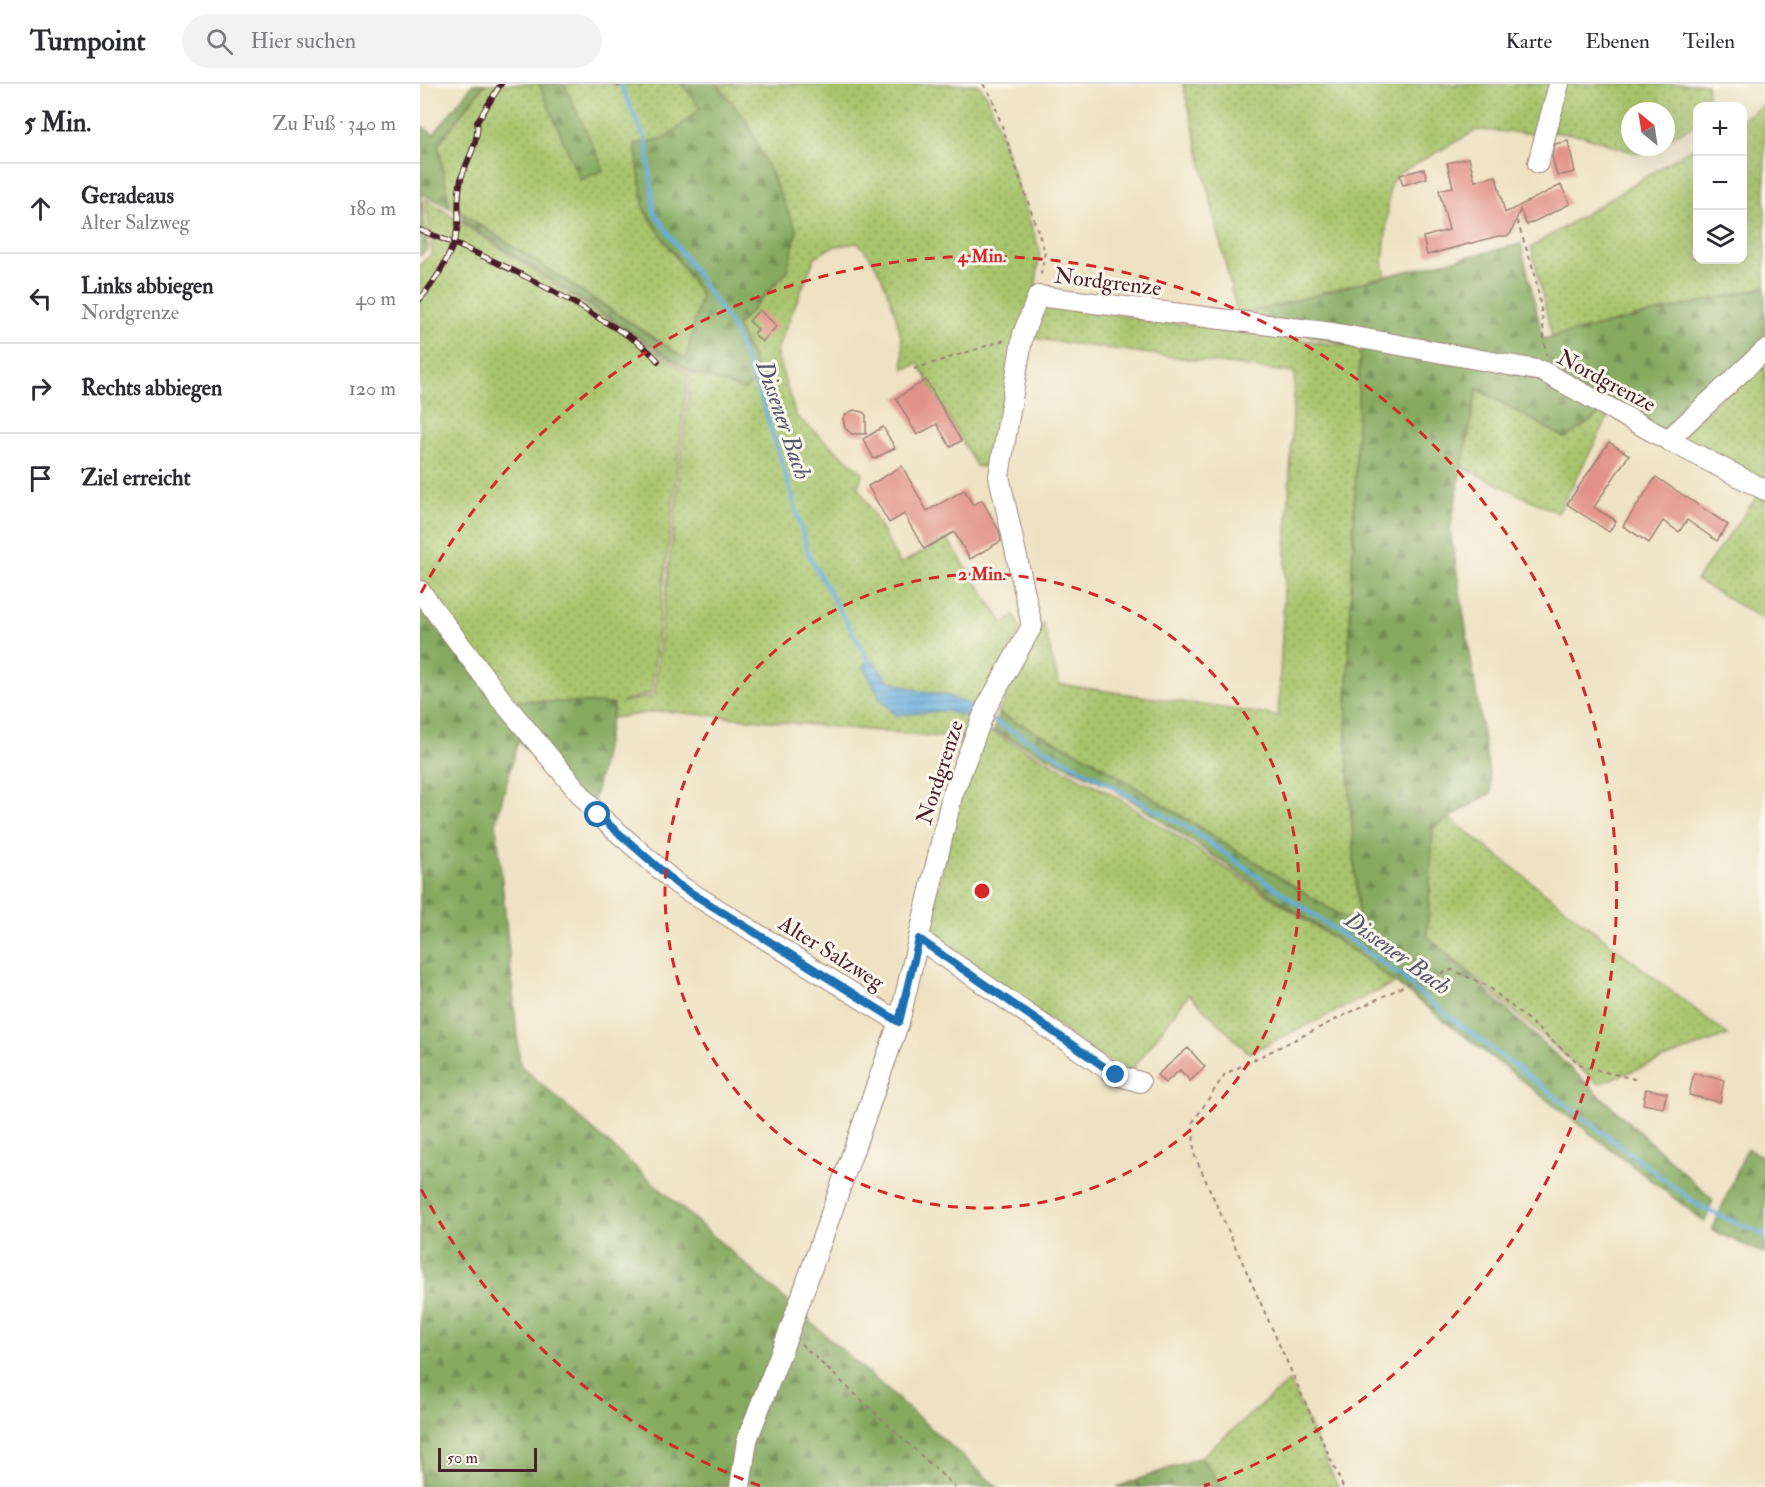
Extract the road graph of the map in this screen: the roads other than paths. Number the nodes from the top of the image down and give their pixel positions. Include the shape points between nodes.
1 (1559, 84) edge
2 (1538, 163) dead end
3 (1765, 350) edge
4 (1668, 440) junction
5 (1765, 490) edge
6 (423, 594) edge
7 (919, 939) junction
8 (899, 1022) junction
9 (1140, 1082) dead end
10 (740, 1487) edge

1 - 2 street
3 - 4 street, Nordgrenze
4 - 5 street
4 - 7 street, Nordgrenze via 1542,371 1333,333 1038,296 1023,334 999,476 1032,626 986,708 952,796
6 - 8 street, Alter Salzweg via 504,703 598,815 677,884
7 - 8 street, Nordgrenze
7 - 9 street via 1116,1075
8 - 10 street via 747,1440

